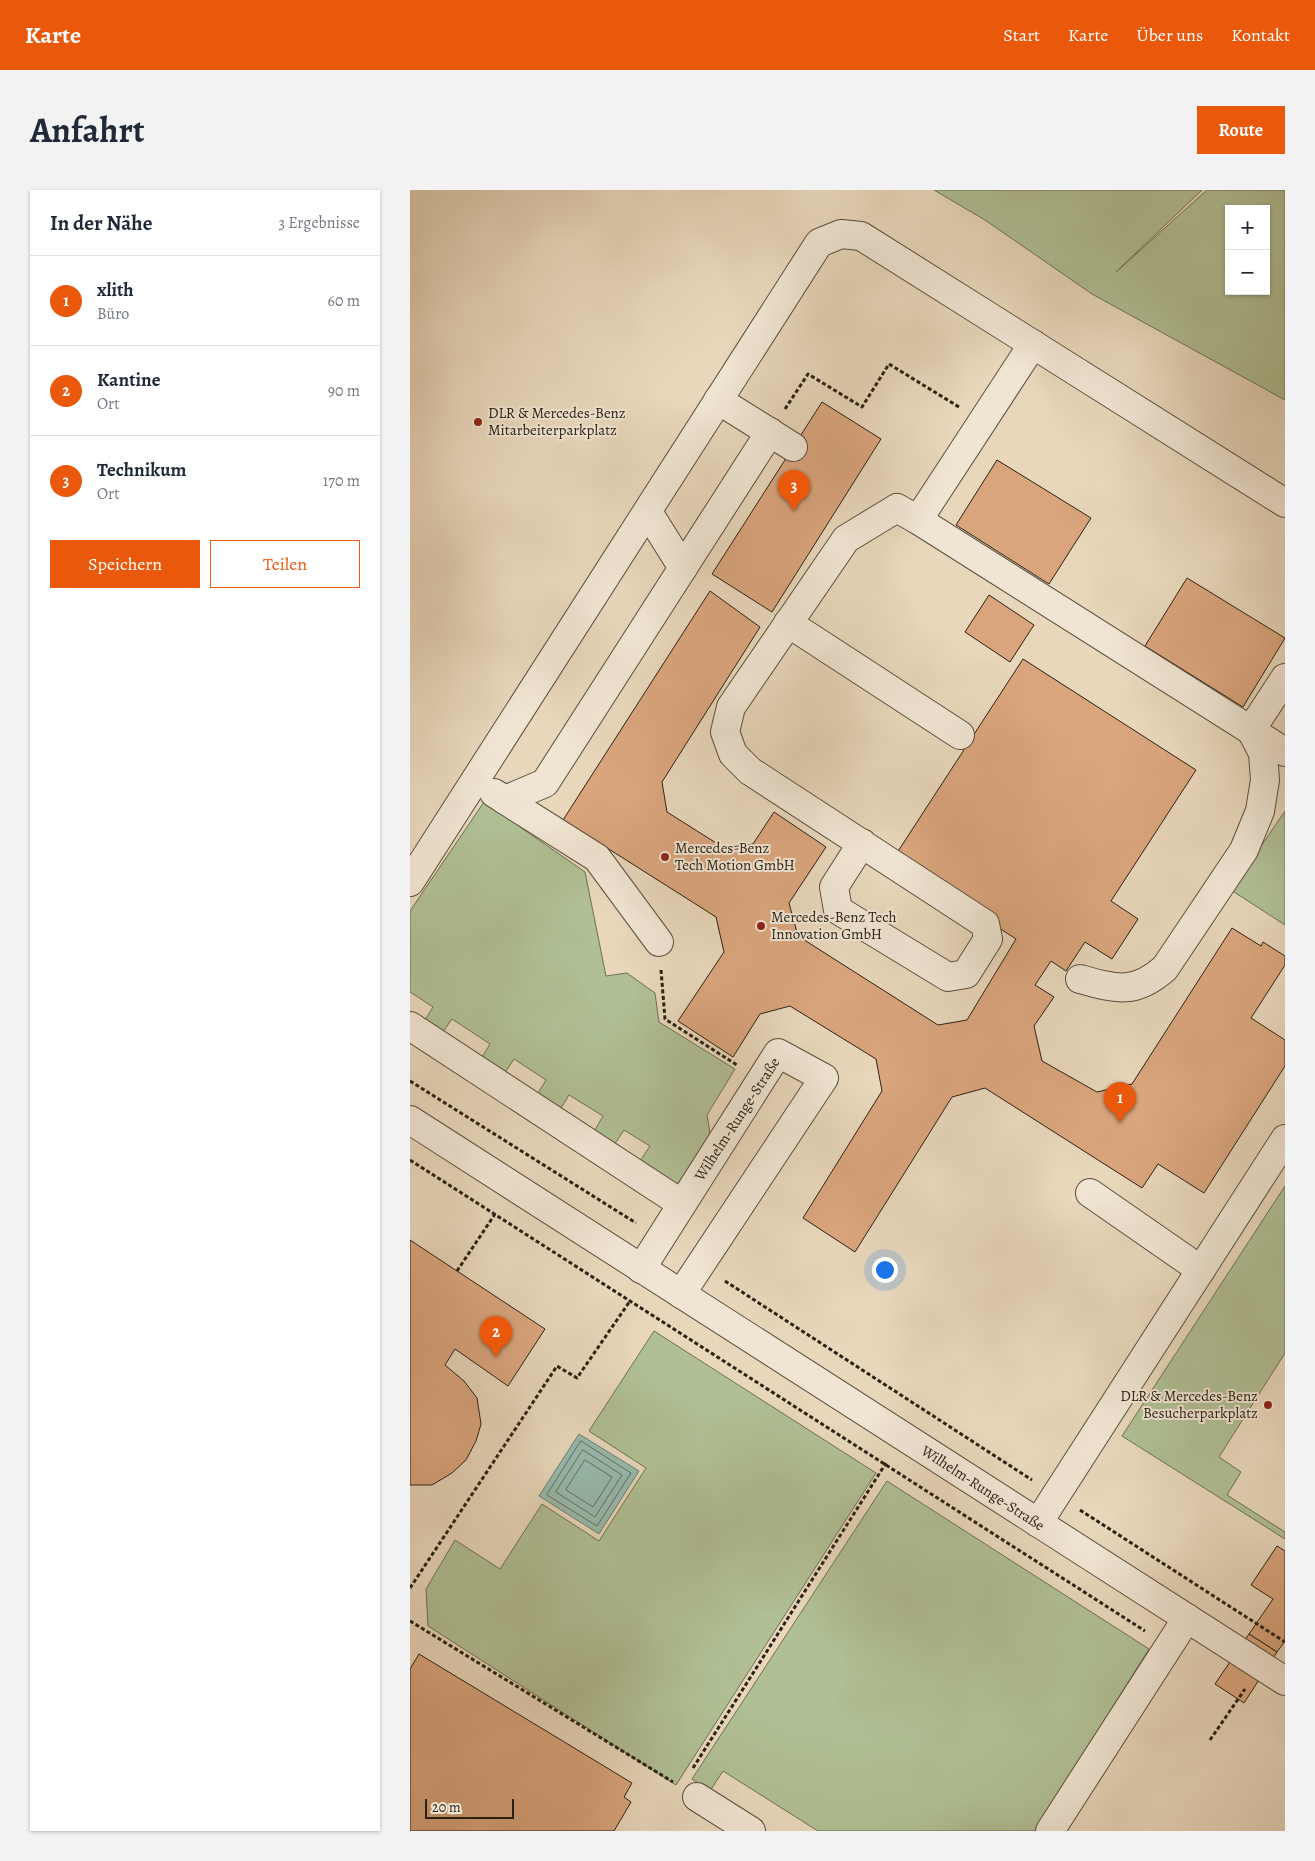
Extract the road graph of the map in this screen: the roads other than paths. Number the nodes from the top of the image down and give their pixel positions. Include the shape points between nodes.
1 (1033, 344) junction
2 (718, 400) junction
3 (770, 432) junction
4 (793, 447) dead end
5 (1285, 503) edge
6 (648, 512) junction
7 (918, 520) junction
8 (683, 568) junction
9 (788, 623) junction
10 (1285, 678) edge
11 (1251, 730) junction
12 (960, 736) dead end
13 (1285, 752) edge
14 (476, 781) junction
15 (505, 800) junction
16 (862, 843) junction
17 (410, 882) edge
18 (659, 942) road end
19 (1080, 979) dead end
20 (410, 1026) edge
21 (410, 1120) edge
22 (1285, 1139) edge
23 (1090, 1193) dead end
24 (682, 1204) junction
25 (641, 1269) junction
26 (1201, 1270) junction
27 (682, 1294) junction
28 (1038, 1522) junction
29 (1187, 1618) junction
30 (1285, 1681) edge
31 (689, 1792) road end
32 (751, 1831) edge
33 (1050, 1831) edge

1 - 2 lane via 861,236 841,234 819,243
1 - 5 lane
1 - 7 lane
2 - 3 lane
2 - 6 lane
3 - 4 lane
3 - 8 lane
6 - 8 lane
6 - 14 lane
7 - 9 lane via 897,508 846,539
7 - 11 lane
8 - 15 lane via 545,783
9 - 12 lane
9 - 16 lane via 730,707 725,732 730,747 750,771
10 - 11 lane
11 - 13 lane
11 - 19 lane via 1263,752 1266,780 1260,811 1244,850 1165,968 1153,979 1133,987 1111,988
14 - 15 lane
14 - 17 lane
15 - 18 lane via 596,858
16 - 16 lane via 834,887 838,910 948,977 966,974 988,939 985,924
20 - 24 lane
21 - 25 lane, Wilhelm-Runge-Straße
22 - 26 lane
23 - 26 lane
24 - 25 lane, Wilhelm-Runge-Straße
24 - 27 lane, Wilhelm-Runge-Straße via 778,1053 824,1078
25 - 27 lane, Wilhelm-Runge-Straße
26 - 28 lane
27 - 28 lane, Wilhelm-Runge-Straße
28 - 29 lane, Wilhelm-Runge-Straße
29 - 30 lane, Wilhelm-Runge-Straße
29 - 33 lane
31 - 32 lane

